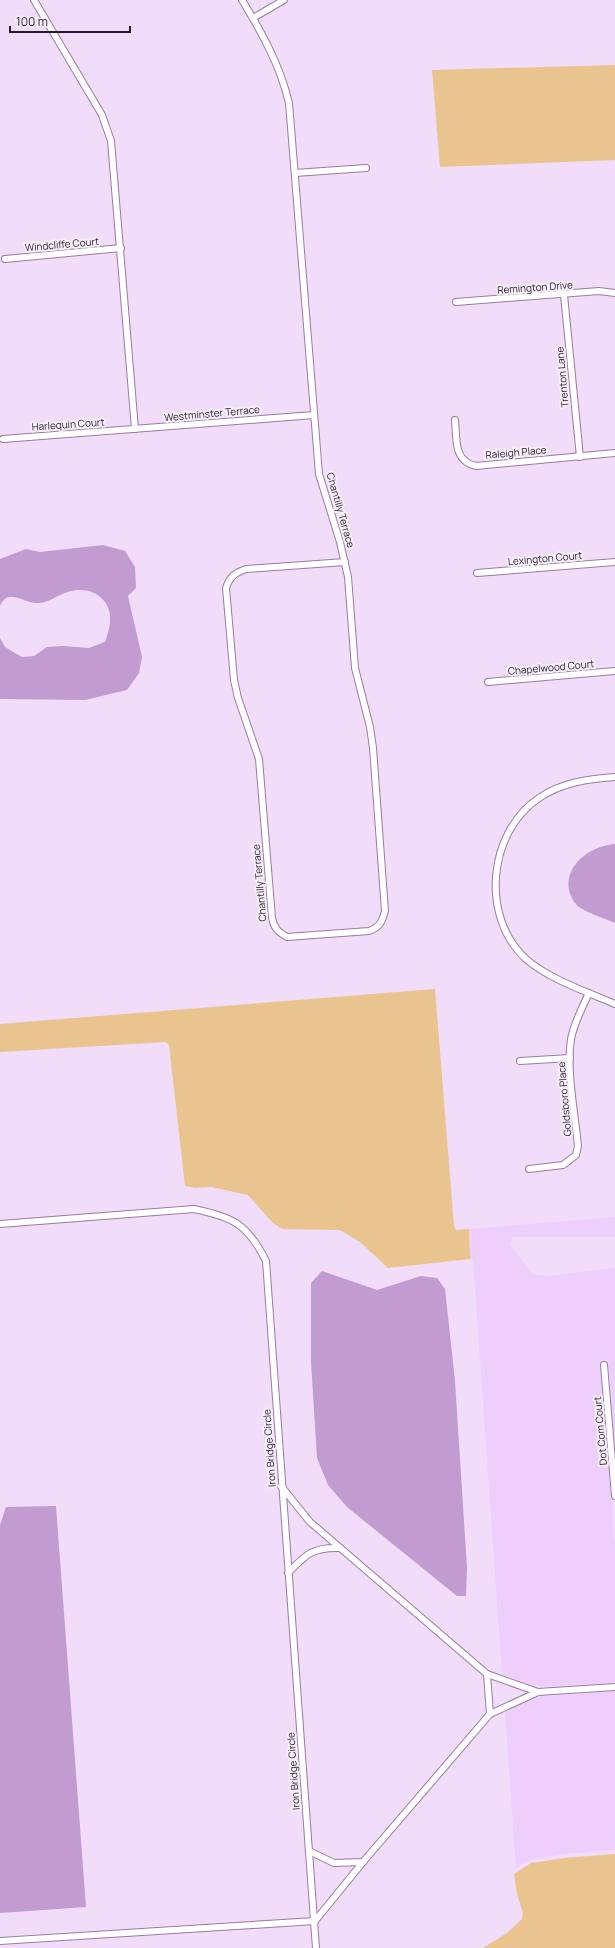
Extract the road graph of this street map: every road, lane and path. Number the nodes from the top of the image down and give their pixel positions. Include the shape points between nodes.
1 (34, 0) edge
2 (242, 0) edge
3 (284, 0) edge
4 (253, 18) junction
5 (366, 168) dead end
6 (295, 173) junction
7 (121, 248) junction
8 (5, 259) dead end
9 (615, 293) edge
10 (564, 295) junction
11 (456, 302) dead end
12 (314, 415) junction
13 (455, 420) dead end
14 (135, 429) junction
15 (3, 440) dead end
16 (615, 453) edge
17 (580, 457) junction
18 (345, 562) junction
19 (615, 562) edge
20 (477, 573) dead end
21 (615, 671) edge
22 (488, 682) dead end
23 (615, 777) edge
24 (589, 993) junction
25 (615, 1004) edge
26 (570, 1058) junction
27 (520, 1061) dead end
28 (529, 1169) dead end
29 (0, 1224) edge
30 (604, 1365) dead end
31 (281, 1486) junction
32 (615, 1496) edge
33 (340, 1548) junction
34 (288, 1573) junction
35 (487, 1674) junction
36 (615, 1687) edge
37 (538, 1692) junction
38 (490, 1714) junction
39 (309, 1851) junction
40 (363, 1862) junction
41 (315, 1921) junction
42 (0, 1941) edge
43 (316, 1948) edge

1 - 7 street via 102,114 111,141 114,162
2 - 4 street
3 - 4 street
4 - 6 street via 283,78 289,103
5 - 6 street
6 - 12 street
7 - 8 street, Windcliffe Court
7 - 14 street
9 - 10 street, Remington Drive via 598,291
10 - 11 street, Remington Drive
10 - 17 street, Trenton Lane
12 - 14 street, Westminster Terrace
12 - 18 street, Chantilly Terrace via 319,474
13 - 17 street, Raleigh Place via 458,453 468,464 476,466
14 - 15 street, Harlequin Court
16 - 17 street, Raleigh Place
18 - 18 street, Chantilly Terrace via 355,668 373,748 385,911 382,922 376,929 369,931 287,937 273,926 259,759 234,680 226,588 229,578 236,572 246,569
19 - 20 street, Lexington Court
21 - 22 street, Chapelwood Court
23 - 24 street via 573,783 538,798 508,834 496,872 497,900 510,940 526,958 544,972
24 - 25 street
24 - 26 street, Goldsboro Place via 575,1025
26 - 27 street
26 - 28 street, Goldsboro Place via 578,1146 576,1155 564,1165
29 - 31 street, Iron Bridge Circle via 194,1210 219,1214 239,1223 256,1242 266,1261
30 - 32 street, Dot Com Court
31 - 33 street via 310,1522
31 - 34 street, Iron Bridge Circle
33 - 34 street via 325,1547 306,1554
33 - 35 street
34 - 39 street, Iron Bridge Circle
35 - 37 street
35 - 38 street
36 - 37 street
37 - 38 street
38 - 40 street
39 - 40 street via 334,1863
39 - 41 street, Iron Bridge Circle
40 - 41 street
41 - 42 street
41 - 43 street, Iron Bridge Circle

